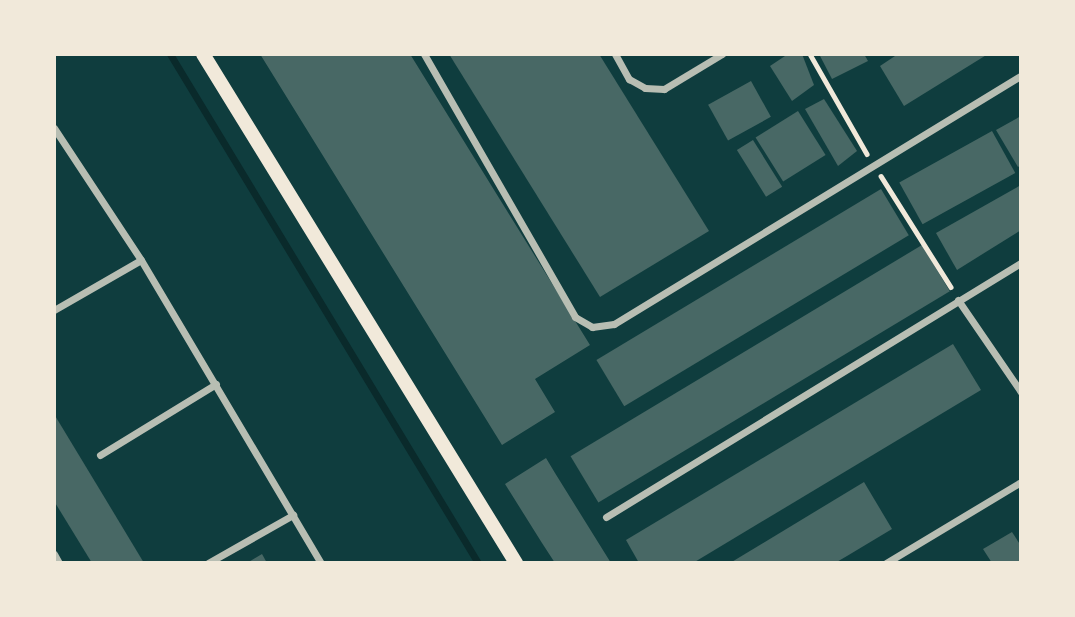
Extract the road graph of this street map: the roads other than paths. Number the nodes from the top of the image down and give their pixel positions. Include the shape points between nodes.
1 (203, 54) edge
2 (424, 54) edge
3 (615, 54) edge
4 (722, 54) edge
5 (1021, 76) edge
6 (54, 128) edge
7 (141, 260) junction
8 (1021, 263) edge
9 (958, 300) junction
10 (54, 310) edge
11 (216, 384) junction
12 (1021, 392) edge
13 (100, 455) dead end
14 (1021, 482) edge
15 (293, 515) junction
16 (606, 517) dead end
17 (54, 554) edge
18 (59, 563) edge
19 (208, 563) edge
20 (321, 563) edge
21 (516, 563) edge
22 (886, 563) edge

1 - 21 main road
2 - 5 street via 575,317 592,327 614,324
3 - 4 street via 629,79 645,88 664,89
6 - 7 street
7 - 10 street
7 - 11 street
8 - 9 street
9 - 12 street
9 - 16 street
11 - 13 street
11 - 15 street
14 - 22 street
15 - 19 street
15 - 20 street
17 - 18 street

